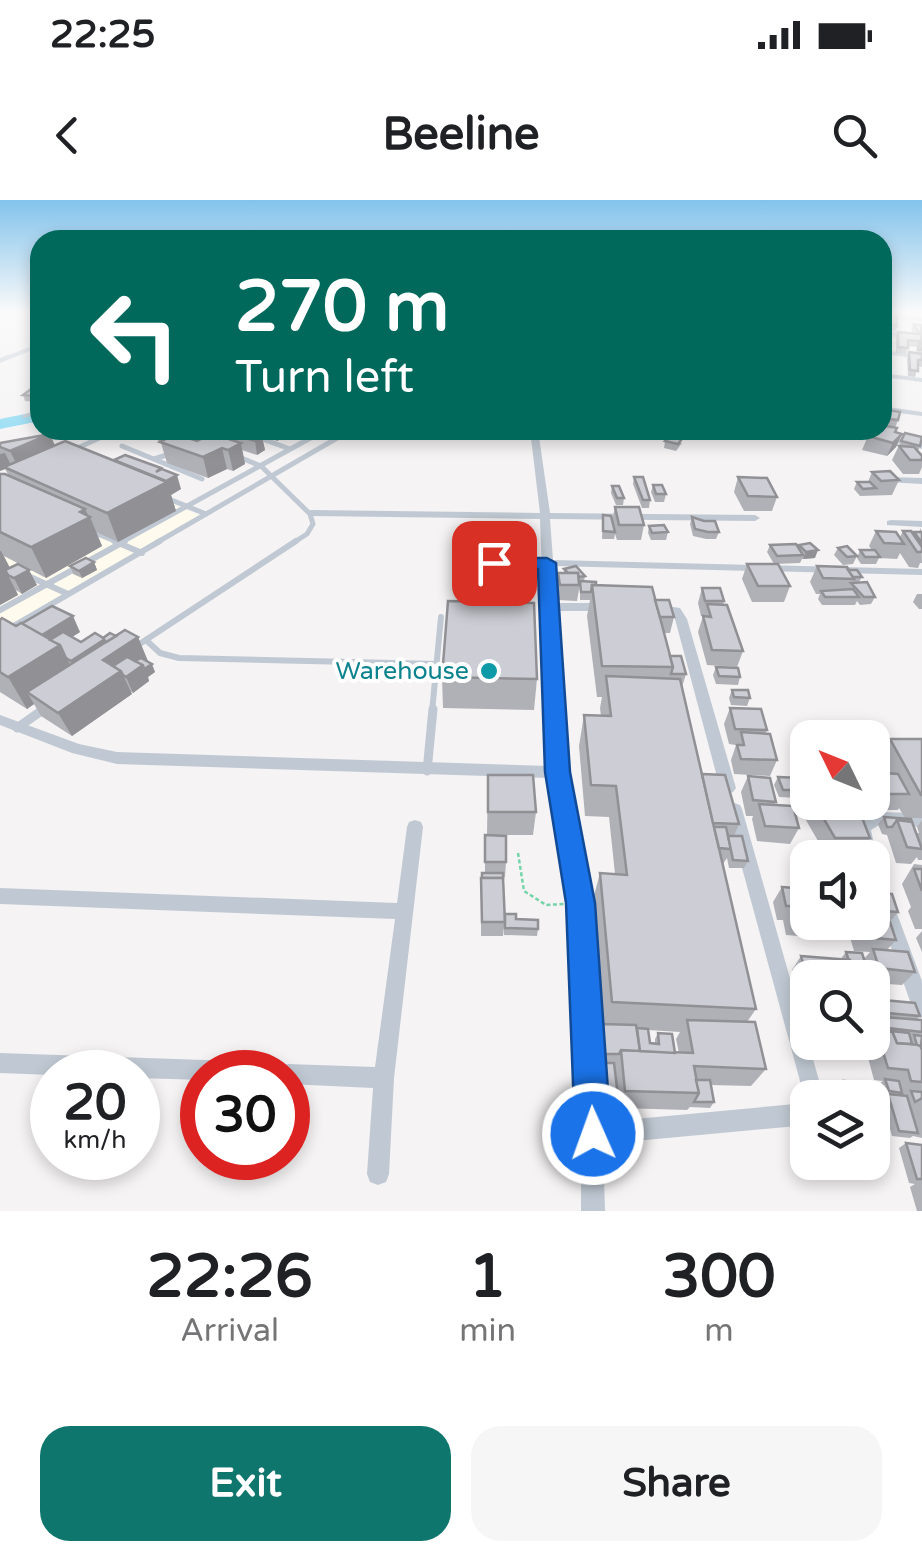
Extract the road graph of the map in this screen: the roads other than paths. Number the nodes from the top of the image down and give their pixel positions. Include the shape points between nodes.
1 (892, 376) edge
2 (922, 380) edge
3 (892, 410) edge
4 (30, 414) edge
5 (922, 414) edge
6 (26, 416) dead end
7 (96, 440) edge
8 (265, 440) edge
9 (307, 440) edge
10 (334, 440) edge
11 (535, 440) edge
12 (892, 440) edge
13 (122, 446) dead end
14 (922, 446) edge
15 (290, 449) junction
16 (180, 450) edge
17 (227, 452) edge
18 (61, 455) joint
19 (74, 460) edge
20 (154, 460) junction
21 (261, 466) junction
22 (267, 478) junction
23 (202, 479) dead end
24 (888, 480) edge
25 (922, 481) edge
26 (156, 494) edge
27 (189, 507) junction
28 (311, 513) junction
29 (206, 514) junction
30 (545, 514) junction
31 (755, 518) dead end
32 (890, 523) dead end
33 (922, 524) edge
34 (86, 530) edge
35 (119, 545) junction
36 (143, 553) junction
37 (494, 563) dead end
38 (547, 563) junction
39 (15, 570) edge
40 (922, 572) edge
41 (45, 584) junction
42 (69, 594) junction
43 (549, 607) junction
44 (624, 608) edge
45 (643, 608) edge
46 (0, 610) edge
47 (441, 617) dead end
48 (0, 634) edge
49 (146, 640) junction
50 (130, 651) edge
51 (436, 664) junction
52 (48, 707) edge
53 (0, 720) edge
54 (15, 729) junction
55 (0, 739) edge
56 (427, 771) junction
57 (557, 772) junction
58 (922, 820) edge
59 (415, 826) dead end
60 (865, 840) edge
61 (0, 896) edge
62 (405, 911) junction
63 (890, 911) edge
64 (916, 973) edge
65 (922, 1007) edge
66 (0, 1063) edge
67 (180, 1069) edge
68 (310, 1075) edge
69 (384, 1078) junction
70 (809, 1080) edge
71 (790, 1116) edge
72 (593, 1134) junction
73 (378, 1174) dead end
74 (593, 1211) edge

1 - 2 street
3 - 5 street
4 - 6 street
7 - 18 street
8 - 15 lane
9 - 15 lane
10 - 22 lane
11 - 30 street
12 - 14 street
13 - 20 lane
15 - 21 lane
16 - 20 lane
17 - 21 lane
18 - 19 lane
20 - 23 lane
21 - 22 lane
21 - 27 lane
22 - 28 lane
22 - 29 lane
24 - 25 street
26 - 27 lane
27 - 29 lane
27 - 35 lane
28 - 30 street
28 - 49 lane via 307,534
29 - 36 lane
30 - 31 street
30 - 38 street
32 - 33 street
34 - 35 lane
35 - 36 lane
35 - 41 lane
36 - 42 lane
37 - 38 lane
38 - 40 street
38 - 43 street
39 - 41 lane
41 - 42 lane
41 - 46 lane
42 - 48 lane
43 - 44 street
43 - 57 street
45 - 70 street via 676,611 681,618
47 - 51 lane
49 - 50 lane
49 - 51 lane via 160,653 192,660
51 - 56 lane
52 - 54 lane
53 - 54 street
54 - 55 street
54 - 56 street via 117,758
56 - 57 street
57 - 72 street via 580,903
58 - 60 street via 876,818 862,827
59 - 62 street
61 - 62 street
62 - 69 street
63 - 64 street
64 - 65 street
66 - 67 street
68 - 69 street
69 - 73 street
71 - 72 street
72 - 74 street

